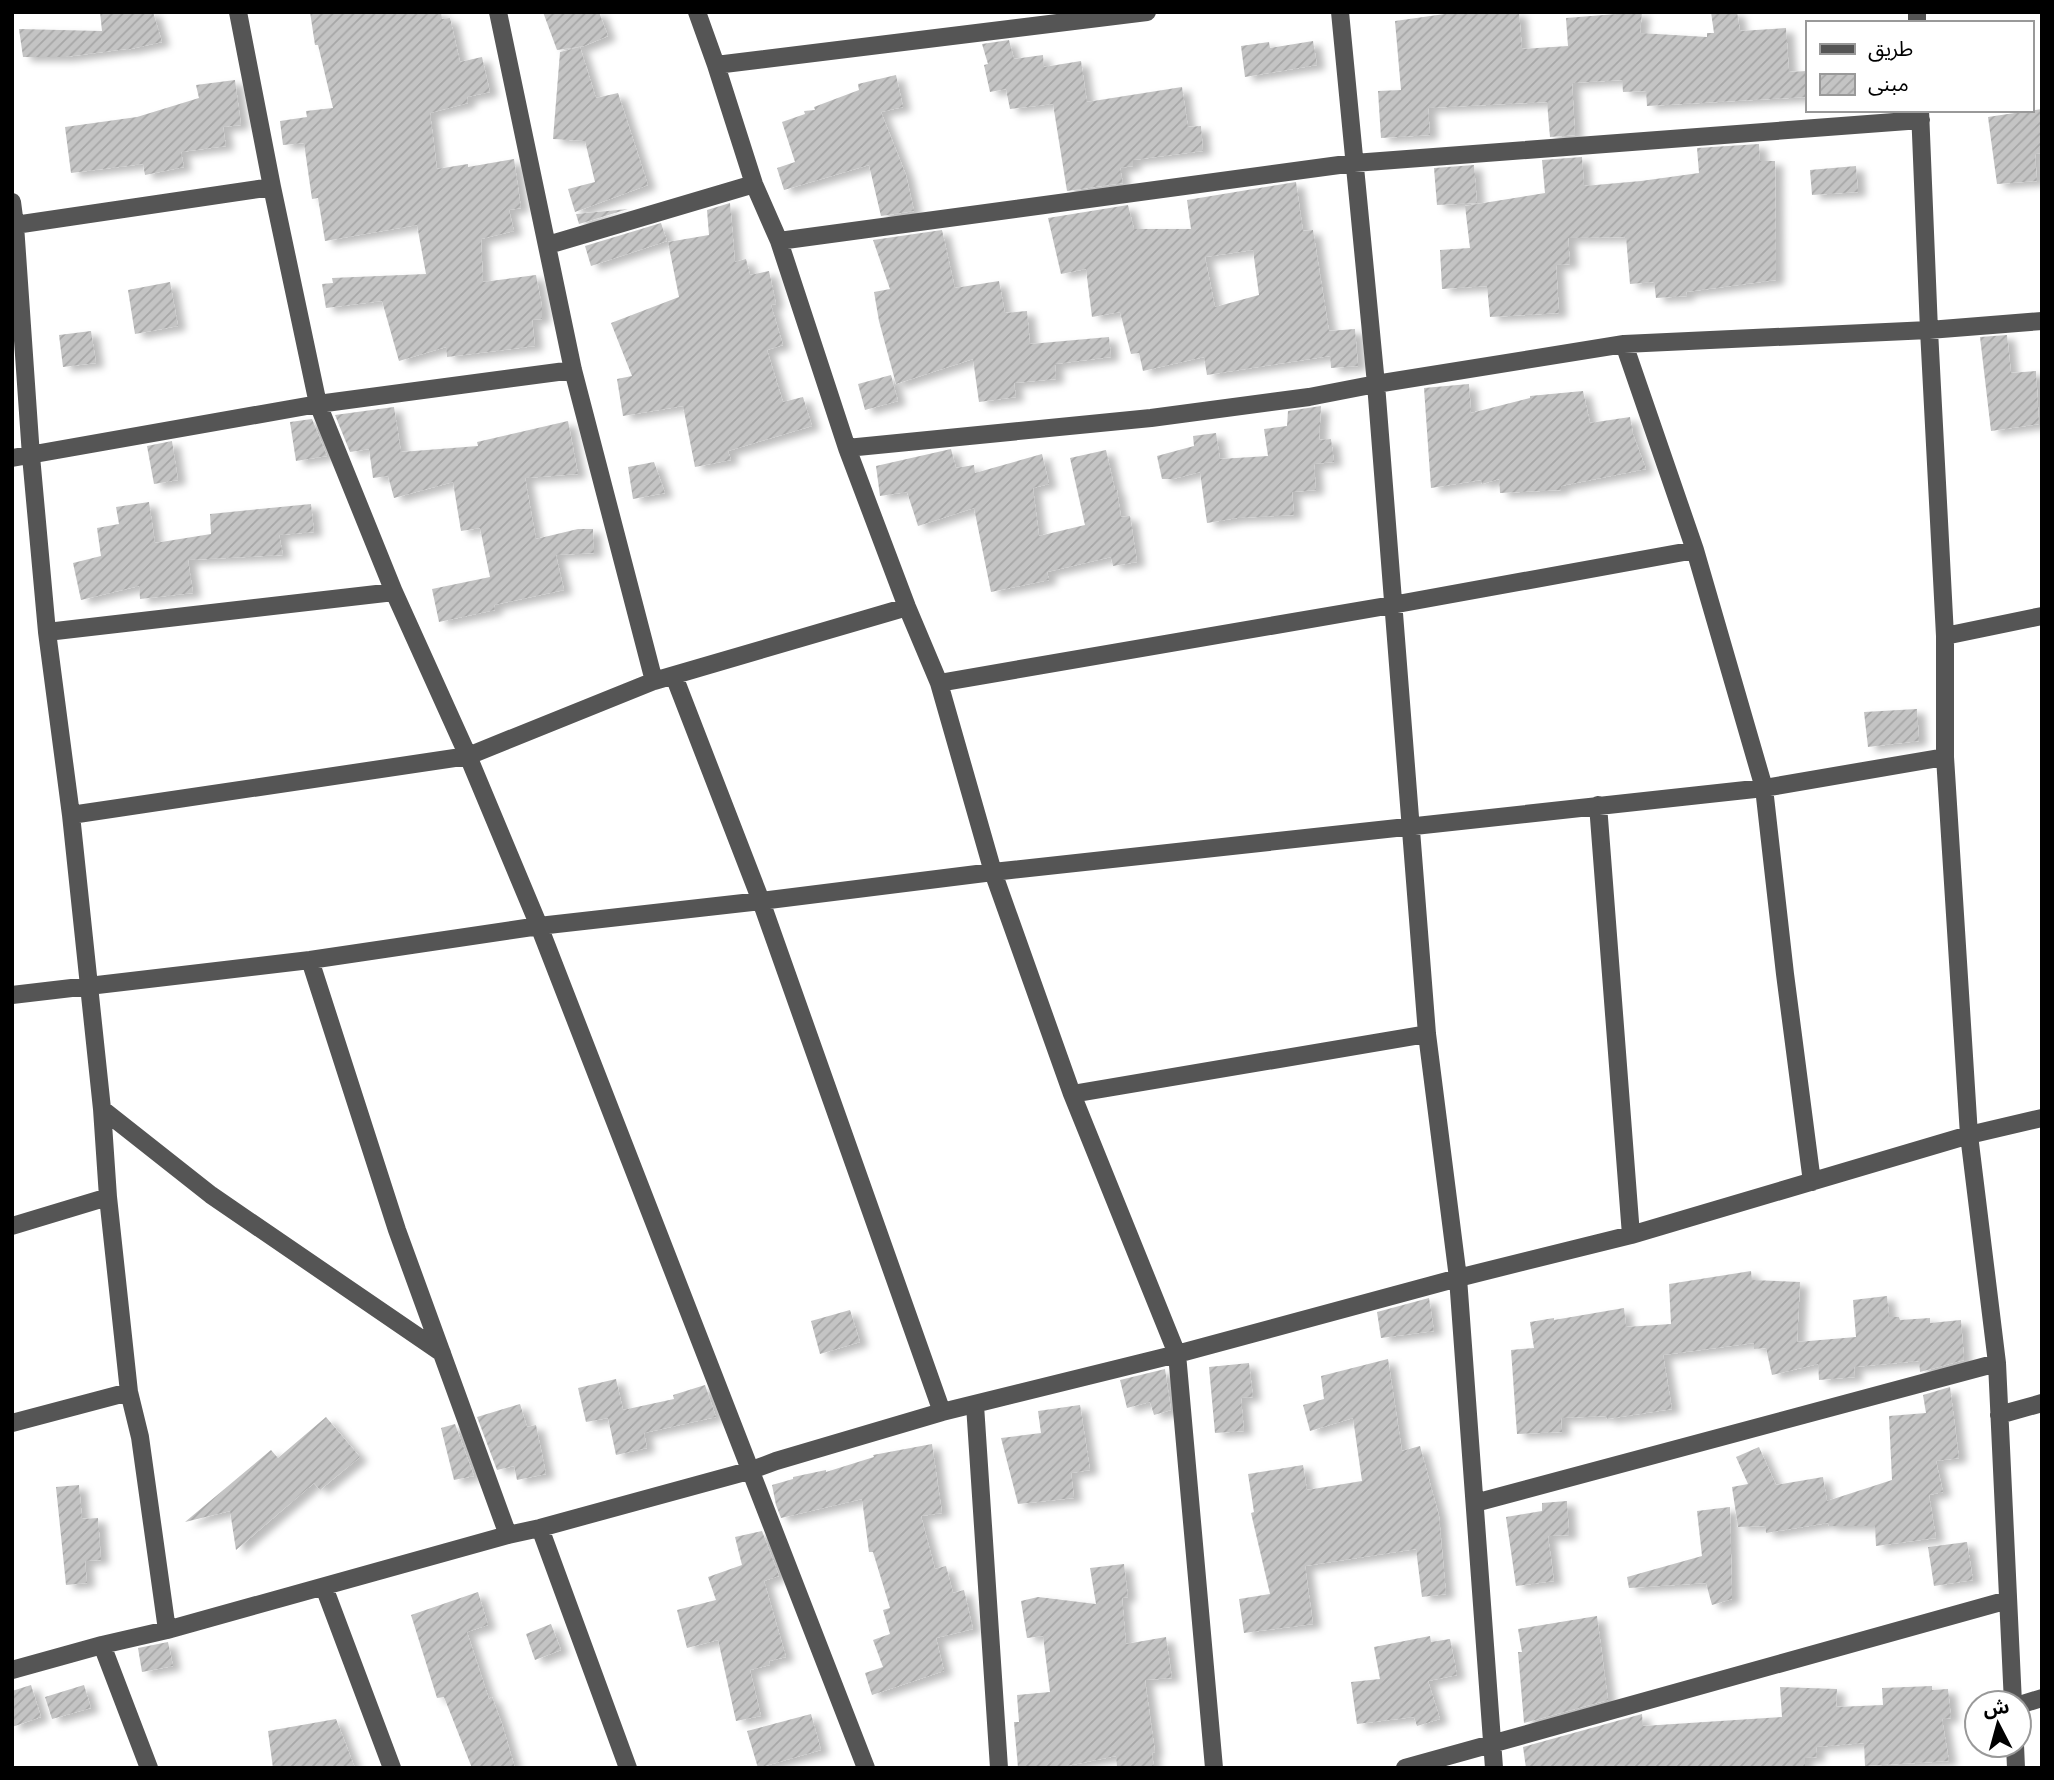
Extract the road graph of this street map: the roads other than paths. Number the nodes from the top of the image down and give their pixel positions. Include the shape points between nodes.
1 (238, 12) edge
2 (498, 12) edge
3 (696, 12) edge
4 (1147, 12) edge
5 (1340, 12) edge
6 (716, 65) junction
7 (1920, 115) edge
8 (1354, 163) junction
9 (754, 184) junction
10 (272, 187) junction
11 (12, 202) edge
12 (15, 225) junction
13 (779, 241) junction
14 (548, 245) junction
15 (2042, 321) edge
16 (1929, 330) junction
17 (1624, 344) junction
18 (573, 370) junction
19 (1376, 384) junction
20 (318, 404) junction
21 (847, 448) junction
22 (31, 456) junction
23 (12, 458) edge
24 (1695, 550) junction
25 (394, 592) junction
26 (1392, 605) junction
27 (907, 607) junction
28 (2042, 616) edge
29 (47, 632) junction
30 (1945, 636) junction
31 (674, 676) junction
32 (654, 681) junction
33 (939, 683) junction
34 (468, 756) junction
35 (1945, 757) junction
36 (1764, 788) junction
37 (1598, 805) junction
38 (71, 815) junction
39 (1410, 828) junction
40 (993, 872) junction
41 (761, 901) junction
42 (539, 926) junction
43 (310, 960) junction
44 (89, 985) junction
45 (12, 995) edge
46 (1427, 1034) junction
47 (1072, 1094) junction
48 (102, 1109) junction
49 (2042, 1118) edge
50 (1969, 1135) junction
51 (1812, 1182) junction
52 (108, 1197) junction
53 (12, 1226) edge
54 (1631, 1235) junction
55 (1458, 1278) junction
56 (442, 1353) junction
57 (1177, 1354) junction
58 (1997, 1363) junction
59 (129, 1392) junction
60 (2042, 1403) edge
61 (975, 1405) junction
62 (943, 1412) junction
63 (1999, 1415) junction
64 (12, 1423) edge
65 (752, 1470) junction
66 (1475, 1503) junction
67 (540, 1528) junction
68 (508, 1535) junction
69 (324, 1587) junction
70 (2008, 1600) junction
71 (167, 1630) junction
72 (102, 1645) junction
73 (12, 1670) edge
74 (2012, 1689) edge
75 (1493, 1744) junction
76 (149, 1768) edge
77 (392, 1768) edge
78 (628, 1768) edge
79 (866, 1768) edge
80 (999, 1768) edge
81 (1214, 1768) edge
82 (1405, 1768) edge
83 (1494, 1768) edge

1 - 10 street
2 - 14 street
3 - 6 street
4 - 6 street
5 - 8 street
6 - 9 street
7 - 8 street
7 - 16 street
8 - 13 street
8 - 19 street
9 - 13 street
9 - 14 street
10 - 12 street
10 - 20 street
11 - 12 street
12 - 22 street
13 - 21 street
14 - 18 street
15 - 16 street
16 - 17 street
16 - 30 street
17 - 19 street
17 - 24 street
18 - 20 street
18 - 32 street
19 - 21 street via 1164,416
19 - 26 street
20 - 22 street
20 - 25 street
21 - 27 street
22 - 23 street
22 - 29 street
24 - 26 street
24 - 36 street
25 - 29 street
25 - 34 street
26 - 33 street
26 - 39 street
27 - 31 street
27 - 33 street
28 - 30 street
29 - 38 street
30 - 35 street
31 - 32 street
31 - 41 street
32 - 34 street
33 - 40 street
34 - 38 street
34 - 42 street
35 - 36 street
35 - 50 street
36 - 37 street
36 - 51 street
37 - 39 street
37 - 54 street
38 - 44 street
39 - 40 street
39 - 46 street
40 - 41 street
40 - 47 street
41 - 42 street
41 - 62 street
42 - 43 street
42 - 65 street
43 - 44 street
43 - 56 street
44 - 45 street
44 - 48 street
46 - 47 street
46 - 55 street
47 - 57 street
48 - 52 street
48 - 56 street via 211,1195
49 - 50 street
50 - 51 street
50 - 58 street
51 - 54 street
52 - 53 street
52 - 59 street
54 - 55 street
55 - 57 street
55 - 66 street
56 - 68 street
57 - 61 street
57 - 81 street
58 - 63 street
58 - 66 street
59 - 64 street
59 - 71 street via 140,1437
60 - 63 street
61 - 62 street
61 - 80 street
62 - 65 street
63 - 70 street
65 - 67 street
65 - 79 street
66 - 75 street
67 - 68 street
67 - 78 street
68 - 69 street
69 - 71 street
69 - 77 street
70 - 74 street
70 - 75 street
71 - 72 street
72 - 73 street
72 - 76 street
75 - 82 street
75 - 83 street

